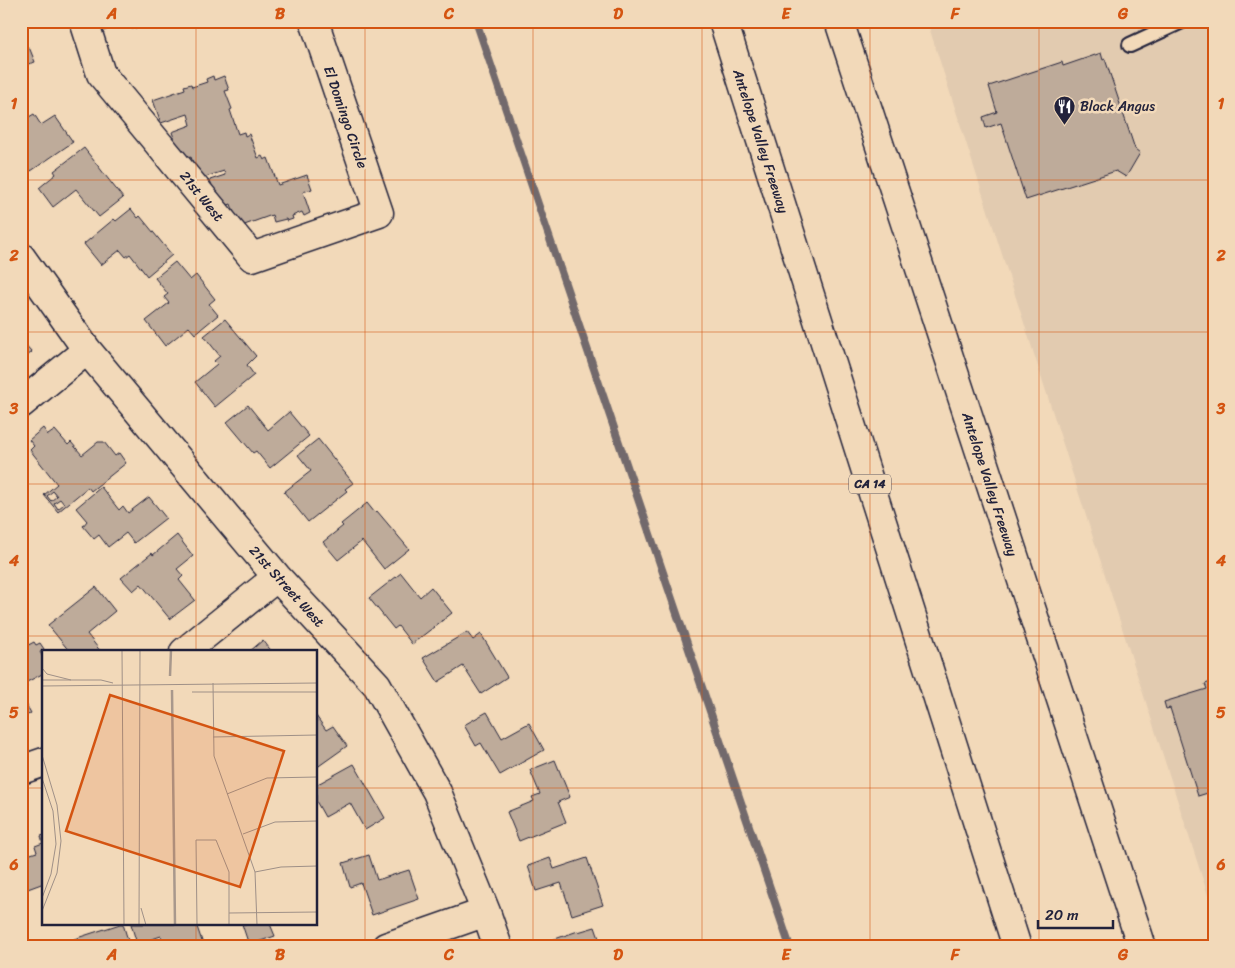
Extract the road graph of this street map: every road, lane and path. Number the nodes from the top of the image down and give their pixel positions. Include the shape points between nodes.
1 (84, 21) edge
2 (314, 21) edge
3 (723, 21) edge
4 (839, 21) edge
5 (1182, 21) edge
6 (1130, 45) dead end
7 (379, 213) joint
8 (21, 257) edge
9 (87, 350) junction
10 (21, 404) edge
11 (277, 577) junction
12 (186, 650) edge
13 (42, 763) edge
14 (21, 770) edge
15 (486, 912) junction
16 (386, 947) edge
17 (498, 947) edge
18 (1017, 947) edge
19 (1142, 947) edge

1 - 7 main road, 21st West via 101,74 252,257
2 - 7 main road, El Domingo Circle
3 - 18 main road, Antelope Valley Freeway / CA 14
4 - 19 main road, Antelope Valley Freeway
5 - 6 lane
8 - 9 main road, 21st Street West
9 - 10 main road
9 - 11 main road, 21st Street West
11 - 12 main road
11 - 15 main road, 21st Street West via 377,685 437,792
13 - 14 main road
15 - 16 main road
15 - 17 main road, 21st Street West

